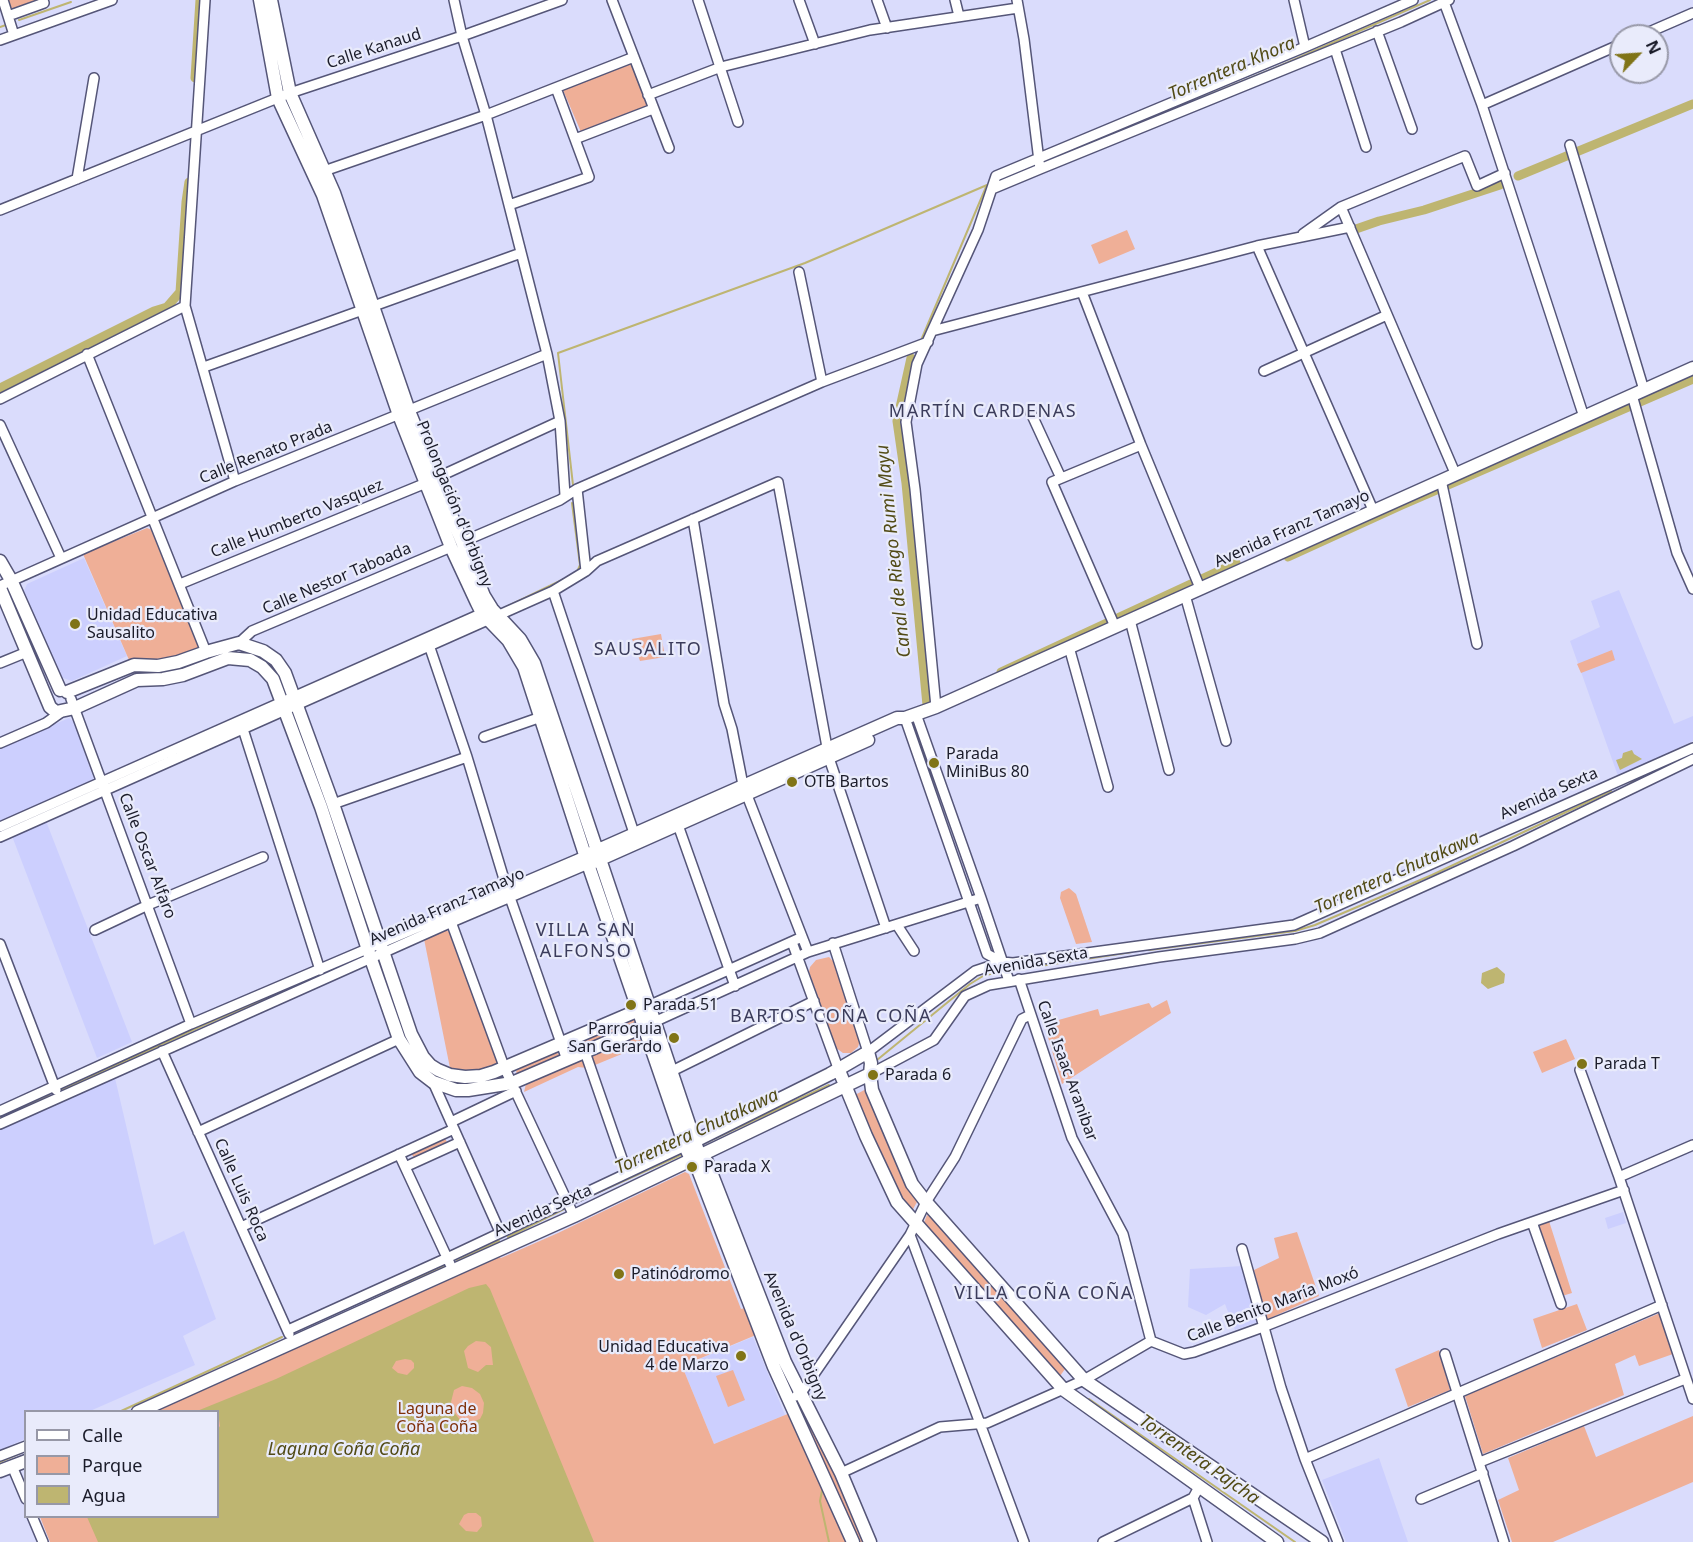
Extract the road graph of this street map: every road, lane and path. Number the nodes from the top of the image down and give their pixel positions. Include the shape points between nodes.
1 (3, 0) edge
2 (43, 0) edge
3 (112, 0) edge
4 (205, 0) edge
5 (260, 0) edge
6 (271, 0) edge
7 (454, 0) edge
8 (562, 0) edge
9 (612, 0) edge
10 (698, 0) edge
11 (799, 0) edge
12 (877, 0) edge
13 (955, 0) edge
14 (1294, 0) edge
15 (1413, 0) edge
16 (1447, 1) edge
17 (1017, 4) edge
18 (1693, 13) edge
19 (8, 16) junction
20 (959, 16) junction
21 (1668, 24) edge
22 (887, 28) junction
23 (1377, 31) junction
24 (14, 35) junction
25 (462, 36) junction
26 (0, 40) edge
27 (814, 44) junction
28 (1305, 47) junction
29 (1335, 49) junction
30 (1609, 49) edge
31 (634, 57) junction
32 (721, 67) junction
33 (94, 78) dead end
34 (556, 88) junction
35 (284, 96) junction
36 (648, 96) junction
37 (1482, 105) junction
38 (653, 109) junction
39 (486, 116) junction
40 (738, 122) dead end
41 (1412, 129) dead end
42 (198, 130) junction
43 (575, 139) junction
44 (1570, 145) dead end
45 (1366, 147) dead end
46 (669, 148) dead end
47 (1037, 158) junction
48 (1040, 169) junction
49 (324, 171) junction
50 (1505, 173) junction
51 (77, 179) junction
52 (992, 189) junction
53 (509, 205) junction
54 (1341, 207) junction
55 (0, 210) edge
56 (1350, 227) junction
57 (1298, 238) junction
58 (1257, 246) junction
59 (521, 253) junction
60 (799, 272) dead end
61 (1082, 292) junction
62 (185, 306) junction
63 (368, 309) junction
64 (1387, 315) junction
65 (932, 331) junction
66 (928, 342) junction
67 (1304, 352) junction
68 (87, 354) junction
69 (547, 354) junction
70 (204, 367) junction
71 (1693, 368) edge
72 (1264, 371) dead end
73 (822, 382) junction
74 (1638, 392) junction
75 (0, 399) edge
76 (404, 413) junction
77 (1031, 413) dead end
78 (1584, 417) junction
79 (560, 422) junction
80 (0, 424) edge
81 (1141, 445) junction
82 (1455, 473) junction
83 (1061, 478) junction
84 (1441, 480) junction
85 (235, 481) junction
86 (431, 481) junction
87 (577, 489) junction
88 (565, 495) junction
89 (1373, 510) junction
90 (153, 518) junction
91 (693, 519) junction
92 (456, 544) junction
93 (61, 558) junction
94 (0, 561) edge
95 (586, 571) junction
96 (4, 584) edge
97 (180, 584) junction
98 (1200, 588) junction
99 (1693, 589) edge
100 (554, 591) junction
101 (1185, 595) junction
102 (491, 615) junction
103 (1130, 620) junction
104 (1116, 626) junction
105 (239, 644) junction
106 (1477, 644) dead end
107 (1069, 647) junction
108 (430, 648) junction
109 (27, 652) junction
110 (206, 652) junction
111 (0, 663) edge
112 (62, 703) junction
113 (289, 704) junction
114 (936, 707) junction
115 (910, 716) junction
116 (541, 717) junction
117 (243, 729) junction
118 (484, 736) dead end
119 (1226, 741) dead end
120 (0, 743) edge
121 (1693, 748) edge
122 (829, 754) junction
123 (467, 757) junction
124 (1693, 759) edge
125 (1169, 770) dead end
126 (104, 787) junction
127 (1108, 787) dead end
128 (745, 789) junction
129 (1618, 789) junction
130 (333, 804) junction
131 (678, 825) junction
132 (0, 827) edge
133 (634, 833) junction
134 (0, 837) edge
135 (263, 858) dead end
136 (592, 858) junction
137 (509, 893) junction
138 (981, 898) junction
139 (970, 903) junction
140 (148, 905) junction
141 (450, 918) junction
142 (897, 925) junction
143 (886, 928) junction
144 (95, 930) dead end
145 (802, 937) junction
146 (792, 942) junction
147 (833, 943) junction
148 (0, 944) edge
149 (382, 949) junction
150 (1144, 950) junction
151 (914, 951) dead end
152 (808, 952) junction
153 (369, 955) junction
154 (798, 956) junction
155 (2, 957) edge
156 (320, 970) junction
157 (729, 971) junction
158 (1005, 971) junction
159 (1019, 979) junction
160 (735, 986) junction
161 (814, 1001) junction
162 (644, 1008) junction
163 (1030, 1014) junction
164 (191, 1024) junction
165 (649, 1024) junction
166 (399, 1039) junction
167 (561, 1045) junction
168 (162, 1051) junction
169 (585, 1052) junction
170 (567, 1060) junction
171 (870, 1061) junction
172 (505, 1069) junction
173 (1580, 1070) dead end
174 (666, 1074) junction
175 (842, 1077) junction
176 (433, 1082) junction
177 (54, 1086) junction
178 (514, 1087) junction
179 (59, 1098) junction
180 (0, 1111) edge
181 (0, 1124) edge
182 (452, 1125) junction
183 (198, 1132) junction
184 (460, 1142) junction
185 (1693, 1145) edge
186 (693, 1150) junction
187 (399, 1154) junction
188 (405, 1167) junction
189 (627, 1173) junction
190 (1619, 1177) junction
191 (1624, 1190) junction
192 (926, 1202) junction
193 (570, 1207) junction
194 (1532, 1222) junction
195 (241, 1227) junction
196 (912, 1229) junction
197 (500, 1232) junction
198 (1242, 1250) dead end
199 (450, 1264) junction
200 (1561, 1304) dead end
201 (1662, 1305) junction
202 (1263, 1327) junction
203 (290, 1336) junction
204 (1151, 1341) junction
205 (1445, 1354) dead end
206 (1685, 1378) junction
207 (1084, 1380) junction
208 (1064, 1390) junction
209 (1459, 1392) junction
210 (795, 1396) junction
211 (1693, 1399) edge
212 (142, 1410) edge
213 (980, 1424) junction
214 (24, 1447) edge
215 (0, 1456) edge
216 (1305, 1459) junction
217 (24, 1462) edge
218 (1480, 1462) junction
219 (12, 1466) junction
220 (0, 1471) edge
221 (841, 1473) junction
222 (1483, 1473) junction
223 (1196, 1493) junction
224 (24, 1494) edge
225 (1421, 1499) dead end
226 (34, 1518) edge
227 (43, 1542) edge
228 (853, 1542) edge
229 (870, 1542) edge
230 (1024, 1542) edge
231 (1103, 1542) edge
232 (1207, 1542) edge
233 (1277, 1542) edge
234 (1322, 1542) edge
235 (1338, 1542) edge
236 (1504, 1542) edge

1 - 19 street
2 - 19 street via 44,3
3 - 24 street
4 - 42 street
5 - 35 main road, Prolongación d'Orbigny
6 - 35 main road, Prolongación d'Orbigny
7 - 25 street
8 - 25 street, Calle Kanaud
9 - 31 street
10 - 32 street
11 - 27 street
12 - 22 street
13 - 20 street
14 - 28 street
15 - 28 street
16 - 23 street
16 - 37 street
17 - 20 street
17 - 47 street
18 - 21 street
19 - 24 street
20 - 22 street
22 - 27 street
23 - 29 street
23 - 41 street
24 - 26 street
25 - 35 street, Calle Kanaud
25 - 39 street
27 - 32 street
28 - 47 street
29 - 45 street
29 - 48 street
30 - 37 street
31 - 34 street
31 - 36 street
32 - 36 street
32 - 40 street
33 - 51 street
34 - 39 street
34 - 43 street
35 - 42 street, Calle Kanaud
35 - 49 main road, Prolongación d'Orbigny
35 - 63 main road, Prolongación d'Orbigny
36 - 38 street
37 - 50 street
38 - 43 street
38 - 46 street
39 - 49 street
39 - 53 street
42 - 51 street, Calle Kanaud
42 - 62 street
43 - 53 street via 589,177
44 - 74 street
47 - 48 street
47 - 52 street via 996,176
48 - 52 street
49 - 63 main road, Prolongación d'Orbigny
50 - 54 street via 1477,186 1464,156
50 - 78 street
51 - 55 street, Calle Kanaud
52 - 65 street via 978,230
53 - 59 street
54 - 56 street
54 - 57 street
56 - 57 street
56 - 64 street
57 - 58 street
58 - 61 street
58 - 67 street
59 - 63 street
59 - 69 street
60 - 73 street
61 - 65 street
61 - 81 street
62 - 68 street
62 - 70 street
63 - 70 street
63 - 76 main road, Prolongación d'Orbigny
64 - 67 street
64 - 82 street
65 - 66 street
66 - 73 street, Calle Nestor Taboada
66 - 114 street via 917,364 906,422
67 - 72 street
67 - 89 street
68 - 75 street
68 - 90 street
69 - 76 street, Calle Renato Prada
69 - 79 street
70 - 85 street
71 - 74 main road, Avenida Franz Tamayo
73 - 87 street, Calle Nestor Taboada
74 - 78 main road, Avenida Franz Tamayo
74 - 99 street via 1677,553
76 - 85 street, Calle Renato Prada
76 - 86 main road, Prolongación d'Orbigny
77 - 83 street
78 - 82 main road, Avenida Franz Tamayo
79 - 86 street, Calle Humberto Vasquez
79 - 88 street
80 - 93 street
81 - 83 street
81 - 98 street
82 - 84 main road, Avenida Franz Tamayo
83 - 104 street via 1052,482
84 - 89 main road, Avenida Franz Tamayo
84 - 106 street
85 - 90 street, Calle Renato Prada
86 - 92 main road, Prolongación d'Orbigny
86 - 97 street, Calle Humberto Vasquez
87 - 88 street, Calle Nestor Taboada
87 - 95 street
88 - 92 street, Calle Nestor Taboada
89 - 98 main road, Avenida Franz Tamayo
90 - 93 street, Calle Renato Prada
90 - 97 street
91 - 95 street via 597,561
91 - 122 street via 778,482
91 - 128 street via 724,704
92 - 102 main road, Prolongación d'Orbigny
92 - 105 street, Calle Nestor Taboada via 252,632
93 - 96 street, Calle Renato Prada
94 - 96 main road, Calle Oscar Alfaro
95 - 100 street
96 - 109 main road, Calle Oscar Alfaro
96 - 112 main road, Calle Oscar Alfaro
97 - 110 street
98 - 101 main road, Avenida Franz Tamayo
100 - 102 street
100 - 133 street
101 - 103 main road, Avenida Franz Tamayo
101 - 119 street
102 - 108 street
102 - 113 street
102 - 116 main road, Prolongación d'Orbigny via 520,658
102 - 136 main road, Prolongación d'Orbigny via 520,639 534,663
103 - 104 main road, Avenida Franz Tamayo
103 - 125 street
104 - 107 main road, Avenida Franz Tamayo
105 - 110 main road
105 - 113 main road via 263,651 276,660 285,673
107 - 114 main road, Avenida Franz Tamayo
107 - 127 street
108 - 113 street
108 - 123 street
109 - 111 street
109 - 112 main road, Calle Oscar Alfaro
110 - 112 main road via 158,666 134,665
112 - 113 main road via 137,680 183,675 228,658 250,660 262,667
112 - 120 street via 46,723
112 - 126 street, Calle Oscar Alfaro
113 - 117 street
113 - 126 street
113 - 130 main road
113 - 153 main road
114 - 115 main road, Avenida Franz Tamayo
115 - 122 main road, Avenida Franz Tamayo via 900,725
115 - 138 street
115 - 139 street
116 - 118 street
116 - 136 main road, Prolongación d'Orbigny
117 - 126 street
117 - 156 street
121 - 129 street, Avenida Sexta
122 - 128 main road, Avenida Franz Tamayo
122 - 143 street
123 - 130 street
123 - 137 street
124 - 129 street, Avenida Sexta
126 - 132 street
126 - 134 street
126 - 140 street, Calle Oscar Alfaro
128 - 131 main road, Avenida Franz Tamayo
128 - 133 main road, Avenida Franz Tamayo
128 - 145 street
129 - 150 street, Avenida Sexta via 1294,925
129 - 150 street, Avenida Sexta via 1514,846 1320,933 1295,939
130 - 149 main road
131 - 136 main road, Avenida Franz Tamayo
131 - 157 street
133 - 136 main road, Avenida Franz Tamayo
135 - 140 street
136 - 137 street, Avenida Franz Tamayo
136 - 162 main road, Prolongación d'Orbigny
137 - 141 street, Avenida Franz Tamayo
137 - 167 street
138 - 139 street
138 - 158 street
139 - 142 street
139 - 158 street via 987,954
140 - 144 street
140 - 164 street, Calle Oscar Alfaro
141 - 149 street, Avenida Franz Tamayo
141 - 172 street
142 - 143 street
142 - 151 street
143 - 147 street
145 - 146 street
145 - 152 street
146 - 154 street
146 - 157 street
147 - 152 street
147 - 171 street
148 - 155 street
149 - 153 street, Avenida Franz Tamayo
149 - 172 main road via 411,1034 429,1065 465,1077
150 - 158 street, Avenida Sexta via 1012,963
150 - 159 street, Avenida Sexta
152 - 154 street
153 - 156 street, Avenida Franz Tamayo
153 - 166 main road
153 - 168 street, Avenida Franz Tamayo
154 - 160 street
154 - 161 street
155 - 177 street
156 - 164 street, Avenida Franz Tamayo
157 - 160 street
157 - 162 street
158 - 159 street, Avenida Sexta
158 - 171 street, Avenida Sexta via 975,971
158 - 171 street, Avenida Sexta via 989,985 965,996 934,1040
159 - 163 street, Calle Isaac Aranibar
160 - 165 street
161 - 174 street
161 - 175 street
162 - 165 main road, Prolongación d'Orbigny
162 - 167 main road
163 - 192 street via 1022,1019 955,1156
163 - 204 street, Calle Isaac Aranibar via 1072,1138 1123,1234
164 - 177 street, Avenida Franz Tamayo
165 - 169 main road
165 - 174 main road, Prolongación d'Orbigny
166 - 176 main road via 420,1072
166 - 183 street
167 - 170 street
167 - 172 main road
168 - 179 street, Avenida Franz Tamayo
168 - 183 street, Calle Luis Roca
169 - 170 main road
169 - 189 street
170 - 178 main road
171 - 175 main road, Avenida Sexta
171 - 175 main road, Avenida Sexta
171 - 192 main road via 872,1090 912,1184
172 - 178 street
173 - 190 street
174 - 186 main road, Prolongación d'Orbigny
175 - 186 main road, Avenida Sexta
175 - 186 main road, Avenida Sexta
175 - 196 main road
176 - 178 main road via 456,1090
176 - 182 street
177 - 179 street
177 - 180 street, Avenida Franz Tamayo
178 - 182 street
178 - 193 street
179 - 181 street, Avenida Franz Tamayo
182 - 184 street
182 - 187 street
183 - 195 street, Calle Luis Roca
184 - 188 street
184 - 197 street
185 - 190 street
186 - 189 street, Avenida Sexta
186 - 193 main road, Avenida Sexta
186 - 210 main road, Avenida d'Orbigny via 707,1162
187 - 188 street
187 - 195 street
188 - 199 street
189 - 193 street, Avenida Sexta
190 - 191 street
191 - 194 street, Calle Benito María Moxó
191 - 201 street
192 - 196 street
192 - 207 main road
193 - 197 street, Avenida Sexta
193 - 199 main road, Avenida Sexta
194 - 200 street
194 - 202 street, Calle Benito María Moxó
195 - 203 street, Calle Luis Roca
196 - 208 main road
196 - 210 street
196 - 213 street
197 - 199 street, Avenida Sexta
198 - 202 street
199 - 203 main road, Avenida Sexta
201 - 206 street
201 - 209 street
202 - 204 street, Calle Benito María Moxó via 1184,1354
202 - 216 street
203 - 212 main road, Avenida Sexta
204 - 207 street
205 - 209 street
206 - 211 street
206 - 218 street
207 - 208 street
207 - 234 main road
208 - 213 street
208 - 223 main road
209 - 216 street
209 - 218 street
210 - 221 main road, Avenida d'Orbigny
210 - 228 main road, Avenida d'Orbigny
213 - 221 street via 940,1427
213 - 230 street
214 - 215 street
216 - 235 street
217 - 219 main road
218 - 222 street
219 - 220 main road
219 - 224 street
221 - 229 main road, Avenida d'Orbigny
222 - 225 street
222 - 236 street
223 - 231 street
223 - 232 street
223 - 233 main road
226 - 227 street

